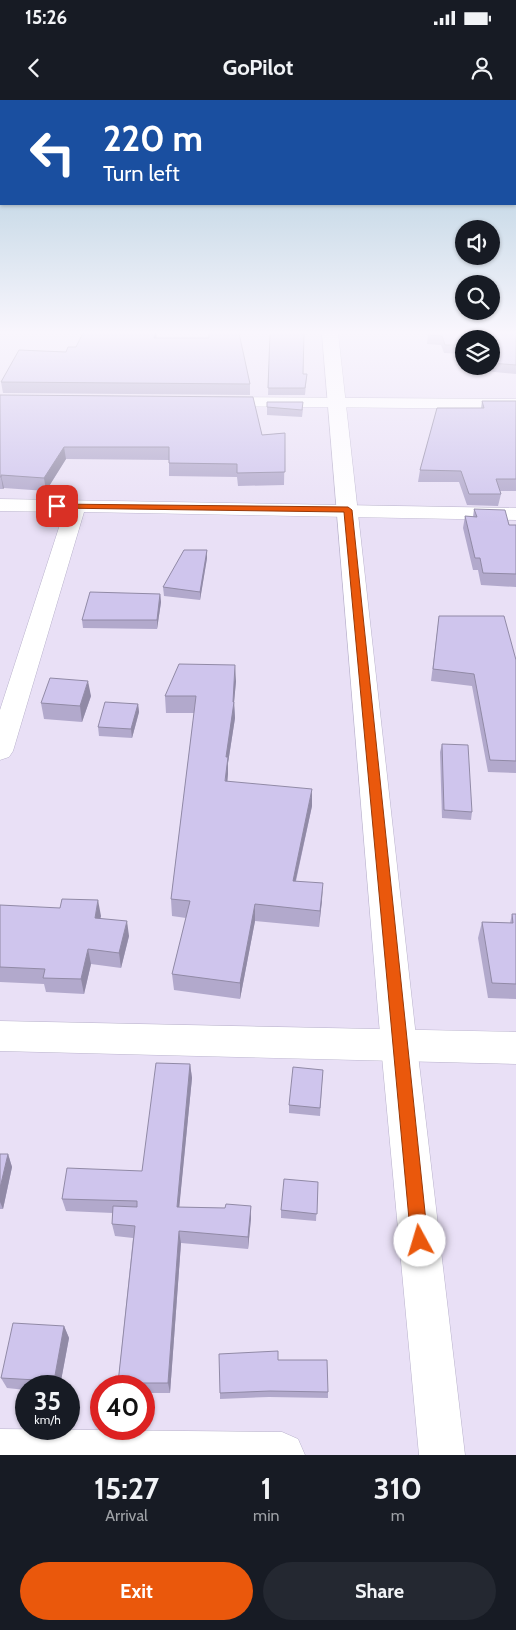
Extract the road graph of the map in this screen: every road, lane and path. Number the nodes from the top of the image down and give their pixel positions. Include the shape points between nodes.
1 (335, 396) edge
2 (198, 401) edge
3 (336, 403) junction
4 (516, 404) edge
5 (0, 505) edge
6 (76, 506) junction
7 (348, 510) junction
8 (516, 514) edge
9 (0, 751) edge
10 (0, 1036) edge
11 (399, 1046) junction
12 (516, 1048) edge
13 (0, 1452) edge
14 (282, 1455) edge
15 (442, 1455) edge

1 - 3 street
2 - 3 street
3 - 4 street
3 - 7 street
5 - 6 street
6 - 7 street
6 - 9 street
7 - 8 street
7 - 11 street
10 - 11 street
11 - 12 street
11 - 15 street
13 - 14 street

